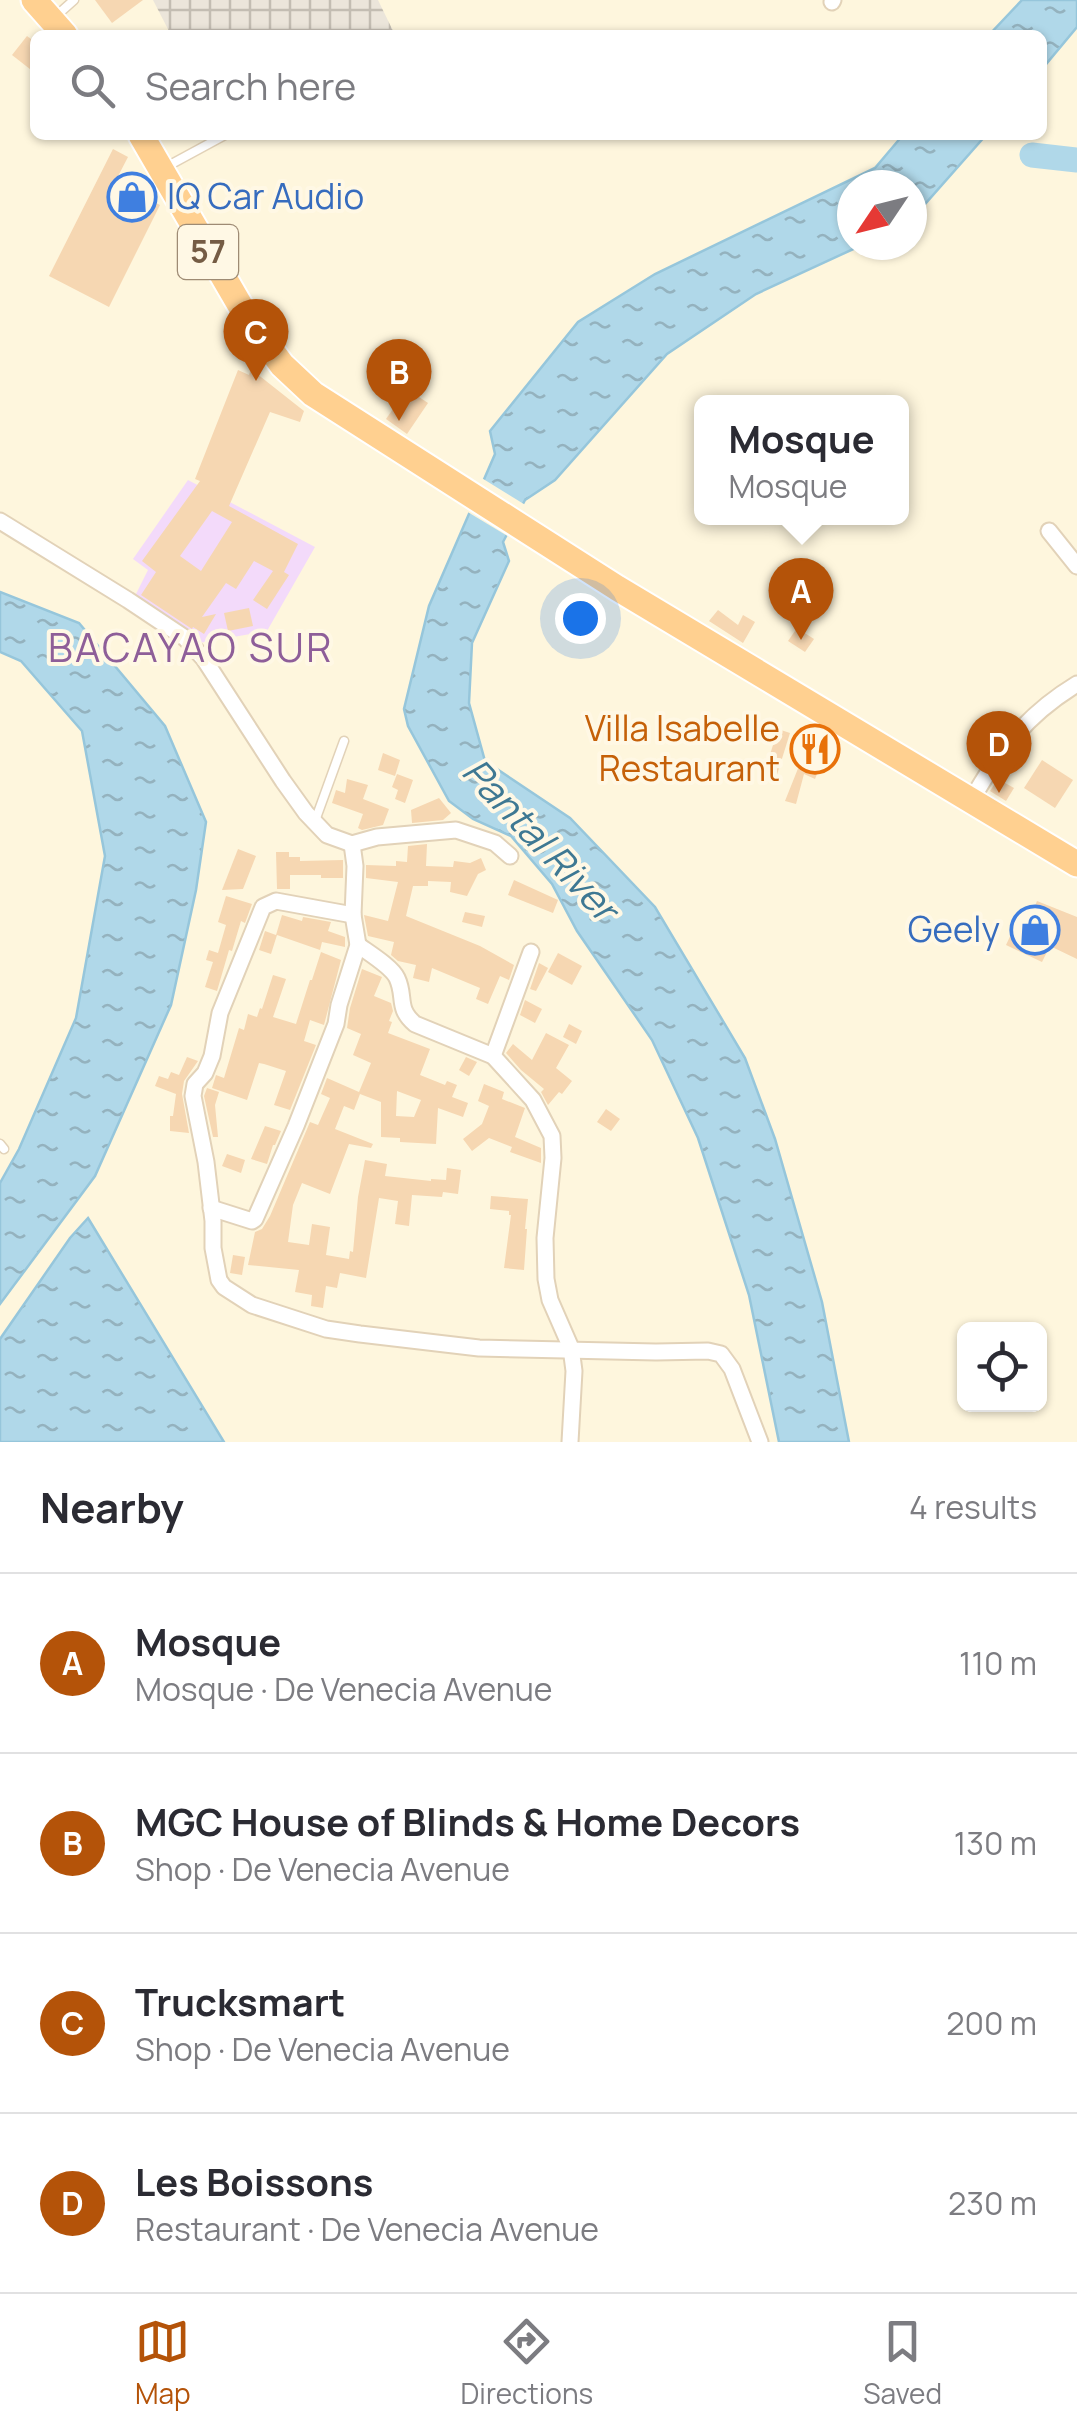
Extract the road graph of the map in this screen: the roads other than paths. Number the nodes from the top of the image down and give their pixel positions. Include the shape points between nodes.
1 (74, 0) edge
2 (51, 18) edge
3 (144, 140) edge
4 (215, 140) edge
5 (162, 169) junction
6 (0, 521) edge
7 (1049, 531) dead end
8 (1077, 566) edge
9 (1077, 684) edge
10 (344, 741) dead end
11 (971, 802) junction
12 (314, 823) junction
13 (352, 844) junction
14 (510, 856) dead end
15 (1077, 864) edge
16 (353, 914) junction
17 (358, 945) junction
18 (531, 952) dead end
19 (493, 1056) junction
20 (211, 1208) junction
21 (571, 1348) junction
22 (570, 1442) edge
23 (760, 1442) edge

1 - 2 lane
3 - 5 highway, 57
4 - 5 lane
5 - 11 highway, 57 via 248,319 313,394
6 - 12 street via 186,638
7 - 8 street
9 - 11 street via 1026,722
10 - 12 lane
11 - 15 highway, 57
12 - 13 street
13 - 14 street via 456,830
13 - 16 street
16 - 17 street
16 - 20 street via 276,901 263,907 220,1013 212,1056 195,1084
17 - 19 street via 394,972 402,1010 415,1024
17 - 20 street via 336,1024 255,1219
18 - 19 street
19 - 21 street via 532,1100 552,1136 546,1279
20 - 21 street via 218,1280 252,1305 360,1334 479,1348
21 - 22 street
21 - 23 street via 721,1354

